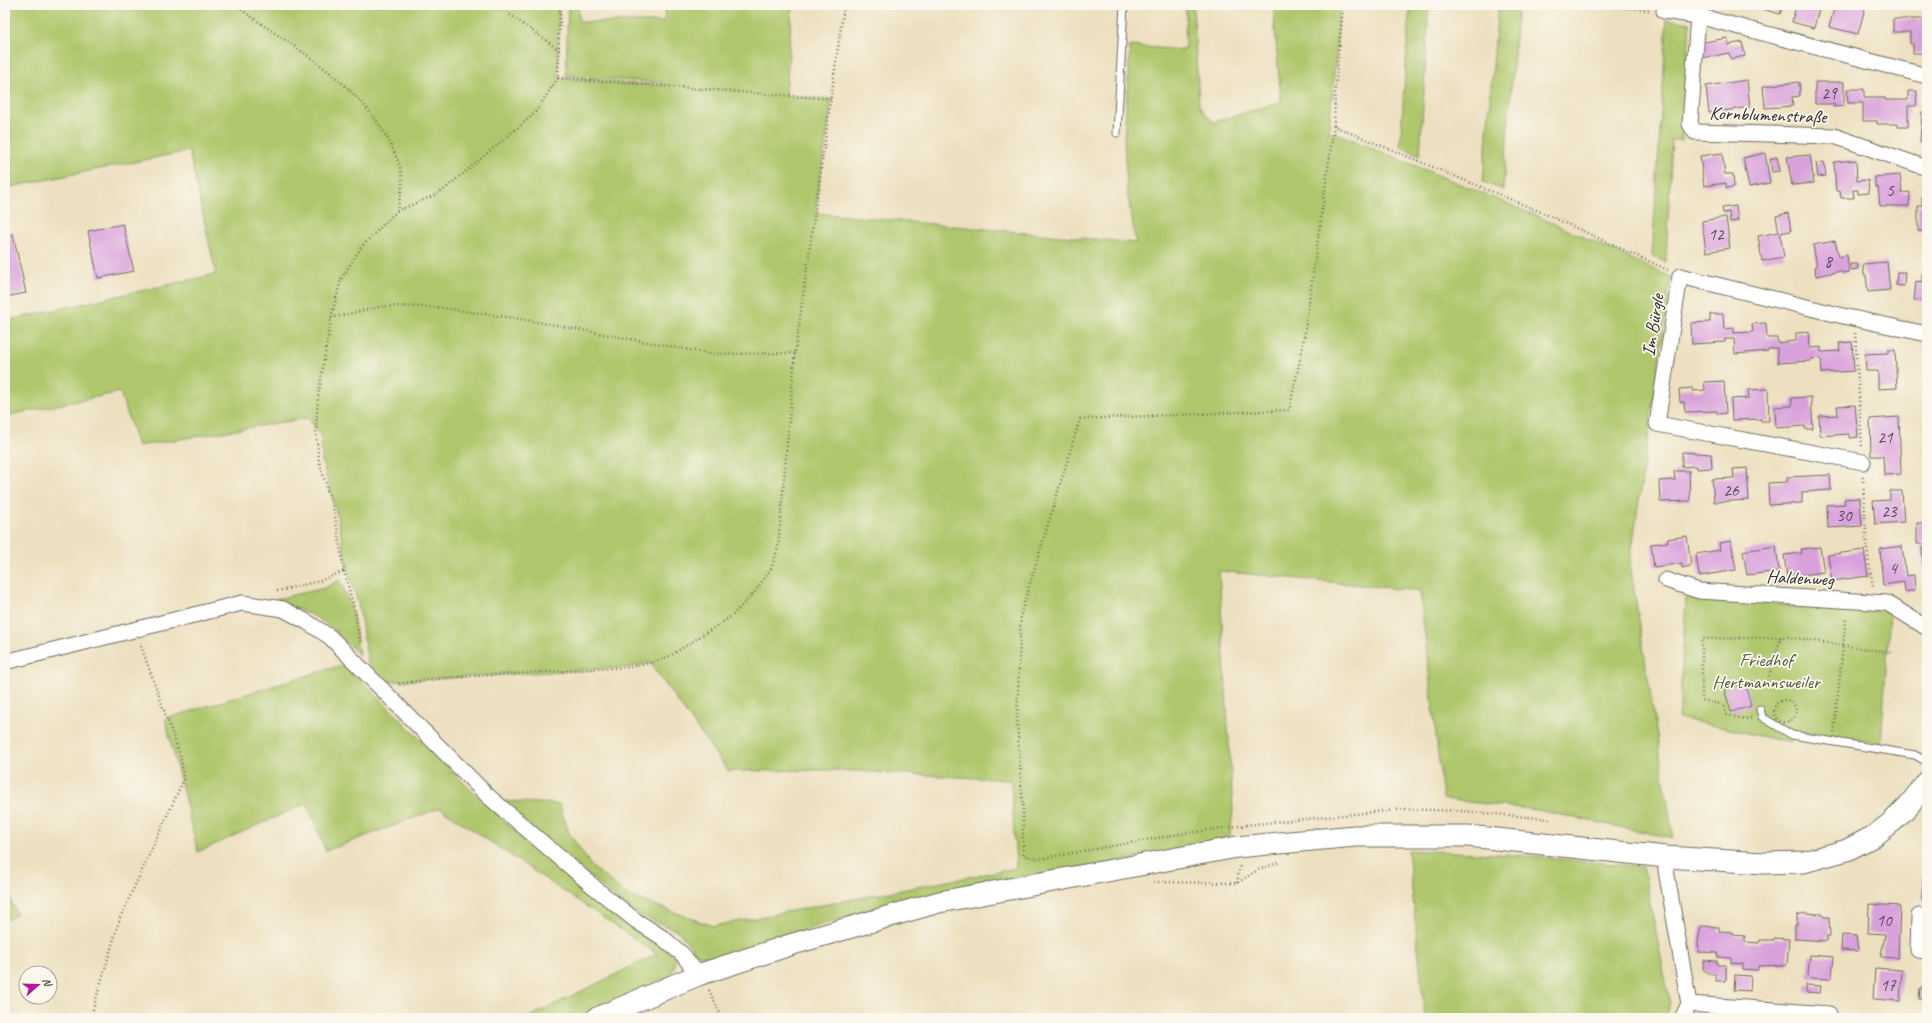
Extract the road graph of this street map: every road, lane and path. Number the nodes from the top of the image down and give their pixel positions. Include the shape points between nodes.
1 (235, 5) edge
2 (497, 5) edge
3 (560, 5) edge
4 (844, 5) edge
5 (1124, 5) edge
6 (1343, 5) edge
7 (1588, 5) edge
8 (1664, 11) joint
9 (1698, 16) junction
10 (559, 50) junction
11 (1927, 76) edge
12 (558, 78) junction
13 (832, 98) junction
14 (1334, 126) junction
15 (1117, 133) dead end
16 (1927, 168) edge
17 (396, 211) junction
18 (1680, 276) junction
19 (331, 318) junction
20 (1927, 334) edge
21 (1856, 339) dead end
22 (795, 354) junction
23 (1862, 437) dead end
24 (1863, 462) joint
25 (344, 571) junction
26 (1872, 579) dead end
27 (1666, 580) dead end
28 (274, 592) dead end
29 (1846, 617) dead end
30 (1927, 628) edge
31 (135, 629) junction
32 (1781, 637) junction
33 (1844, 645) junction
34 (1894, 653) dead end
35 (5, 662) edge
36 (368, 673) junction
37 (1770, 676) dead end
38 (384, 690) junction
39 (1790, 701) joint
40 (1761, 713) joint
41 (1832, 742) junction
42 (1927, 762) edge
43 (1927, 782) edge
44 (1551, 819) dead end
45 (1666, 857) junction
46 (1283, 862) dead end
47 (1150, 882) dead end
48 (1927, 917) edge
49 (1927, 951) edge
50 (707, 983) junction
51 (1686, 1011) edge
52 (1829, 1014) joint
53 (93, 1018) edge
54 (597, 1018) edge
55 (722, 1018) edge
56 (1871, 1018) edge

1 - 17 path via 319,64 366,107 396,154 402,177
2 - 10 path
3 - 10 path
4 - 13 path
5 - 15 lane
6 - 14 path
7 - 8 path
8 - 9 street
9 - 11 street
9 - 16 street, Kornblumenstraße via 1690,124 1696,132 1834,136
10 - 12 path
12 - 13 path
12 - 17 path via 534,114 440,193
13 - 22 path
14 - 18 path via 1541,212
14 - 44 path via 1302,351 1289,410 1080,419 1021,613 1017,720 1023,855 1038,859 1201,831 1404,809
17 - 19 path via 362,246 344,273
18 - 20 street, Im Bürgle
18 - 24 street, Im Bürgle via 1657,424
19 - 22 path via 383,306 436,307 527,320 712,354
19 - 25 path via 318,397 316,431 319,461 335,515
21 - 23 path
22 - 38 path via 778,548 771,569 754,593 732,616 670,656 637,666 418,681 394,685
24 - 26 path via 1867,550
25 - 28 path via 320,581
25 - 36 path
27 - 30 street, Haldenweg via 1698,591 1887,602
29 - 33 path
31 - 35 street
31 - 36 street via 242,603 283,609 330,637
31 - 53 path via 181,758 184,779 120,918 93,1009
32 - 33 path
32 - 37 path
32 - 40 path via 1702,639 1702,700 1724,705 1727,715 1745,719
33 - 34 path
33 - 41 path
36 - 38 street
38 - 50 street via 488,796 600,892 663,938
39 - 39 path via 1795,706 1796,714 1792,720 1781,722 1773,714 1774,707 1779,701
40 - 41 lane via 1792,735
41 - 42 lane via 1915,755
43 - 45 street via 1909,805 1874,836 1847,850 1821,858 1804,862 1764,863
45 - 50 street via 1507,840 1429,835 1355,836 1238,847 939,902 793,944
45 - 51 street
46 - 47 path via 1258,870 1237,883
48 - 49 street via 1919,916 1918,950
50 - 54 street
50 - 55 path
51 - 52 street
52 - 56 path

